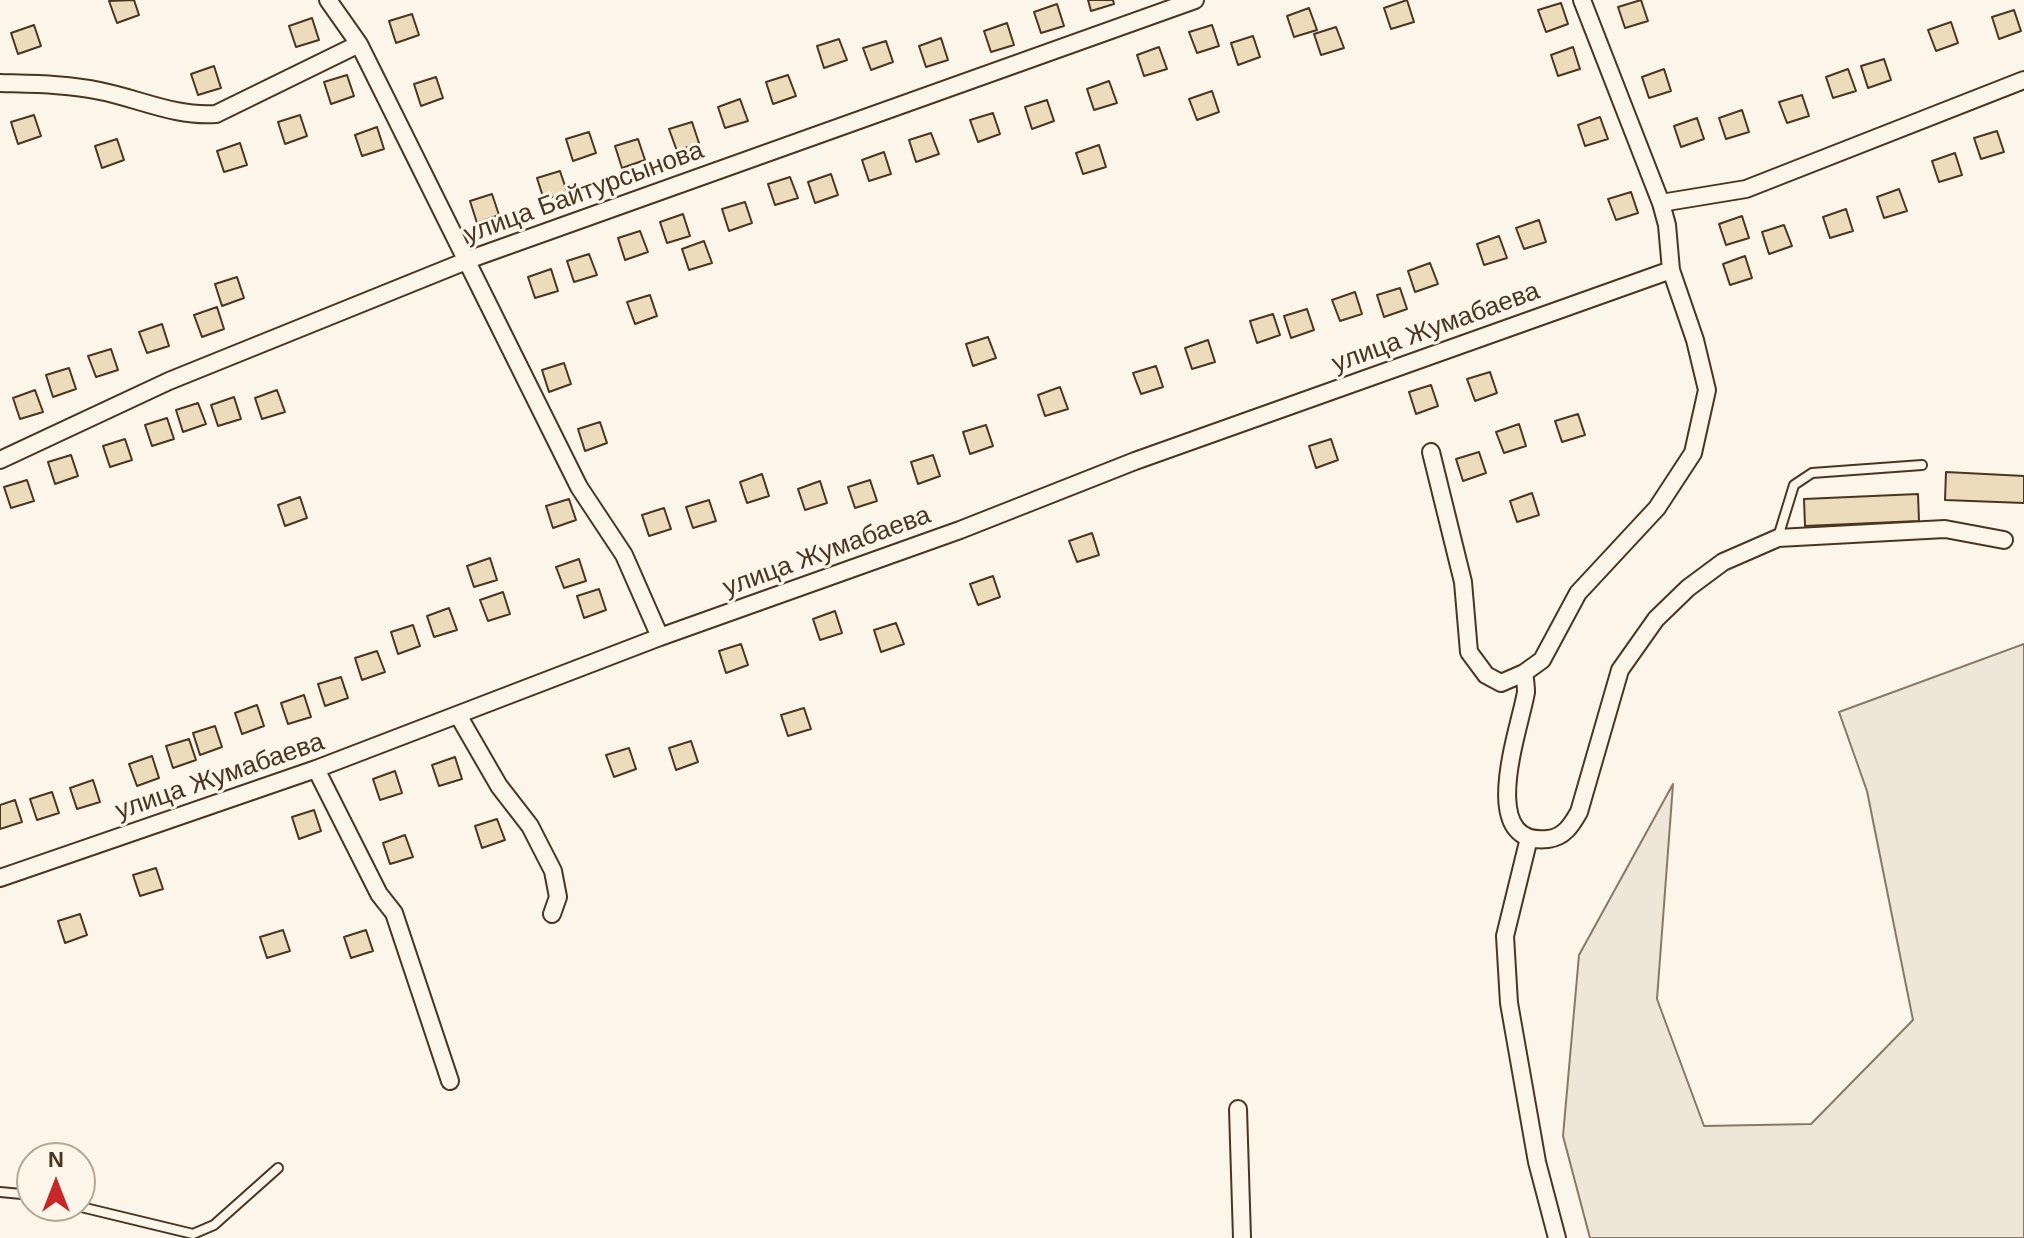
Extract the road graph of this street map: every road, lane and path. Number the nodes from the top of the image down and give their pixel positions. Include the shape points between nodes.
1 (328, 0) edge
2 (1195, 0) edge
3 (1582, 0) edge
4 (359, 44) junction
5 (2024, 80) edge
6 (0, 83) edge
7 (1661, 203) junction
8 (468, 260) junction
9 (1671, 270) junction
10 (1431, 452) dead end
11 (0, 460) edge
12 (1922, 465) dead end
13 (1778, 538) junction
14 (2004, 540) dead end
15 (660, 637) junction
16 (1524, 673) junction
17 (458, 715) junction
18 (316, 769) junction
19 (1529, 838) junction
20 (0, 878) edge
21 (552, 914) dead end
22 (450, 1081) dead end
23 (1238, 1109) dead end
24 (278, 1168) dead end
25 (96, 1211) edge
26 (1242, 1238) edge
27 (1557, 1238) edge

1 - 4 street
2 - 8 street, улица Байтурсынова
3 - 7 street
4 - 6 street via 216,114 195,116 100,91
4 - 8 street
5 - 7 street via 1746,189
7 - 9 street
8 - 11 street, улица Байтурсынова via 169,381
8 - 15 street via 579,487 624,555
9 - 15 street, улица Жумабаева
9 - 16 street via 1707,390 1693,453 1657,508 1578,593 1542,660
10 - 16 street via 1463,582 1469,652 1486,675 1501,683
12 - 13 lane via 1812,473 1794,485
13 - 14 street via 1945,529
13 - 19 street via 1723,562 1656,619 1620,670 1569,831 1549,839
15 - 17 street, улица Жумабаева
16 - 19 street via 1526,689 1505,782 1513,825
17 - 18 street, улица Жумабаева
17 - 21 street via 553,871 558,897
18 - 20 street, улица Жумабаева
18 - 22 street via 379,894 394,913
19 - 27 street via 1505,936 1509,1003 1537,1162
23 - 26 street
24 - 25 lane via 214,1225 193,1234

